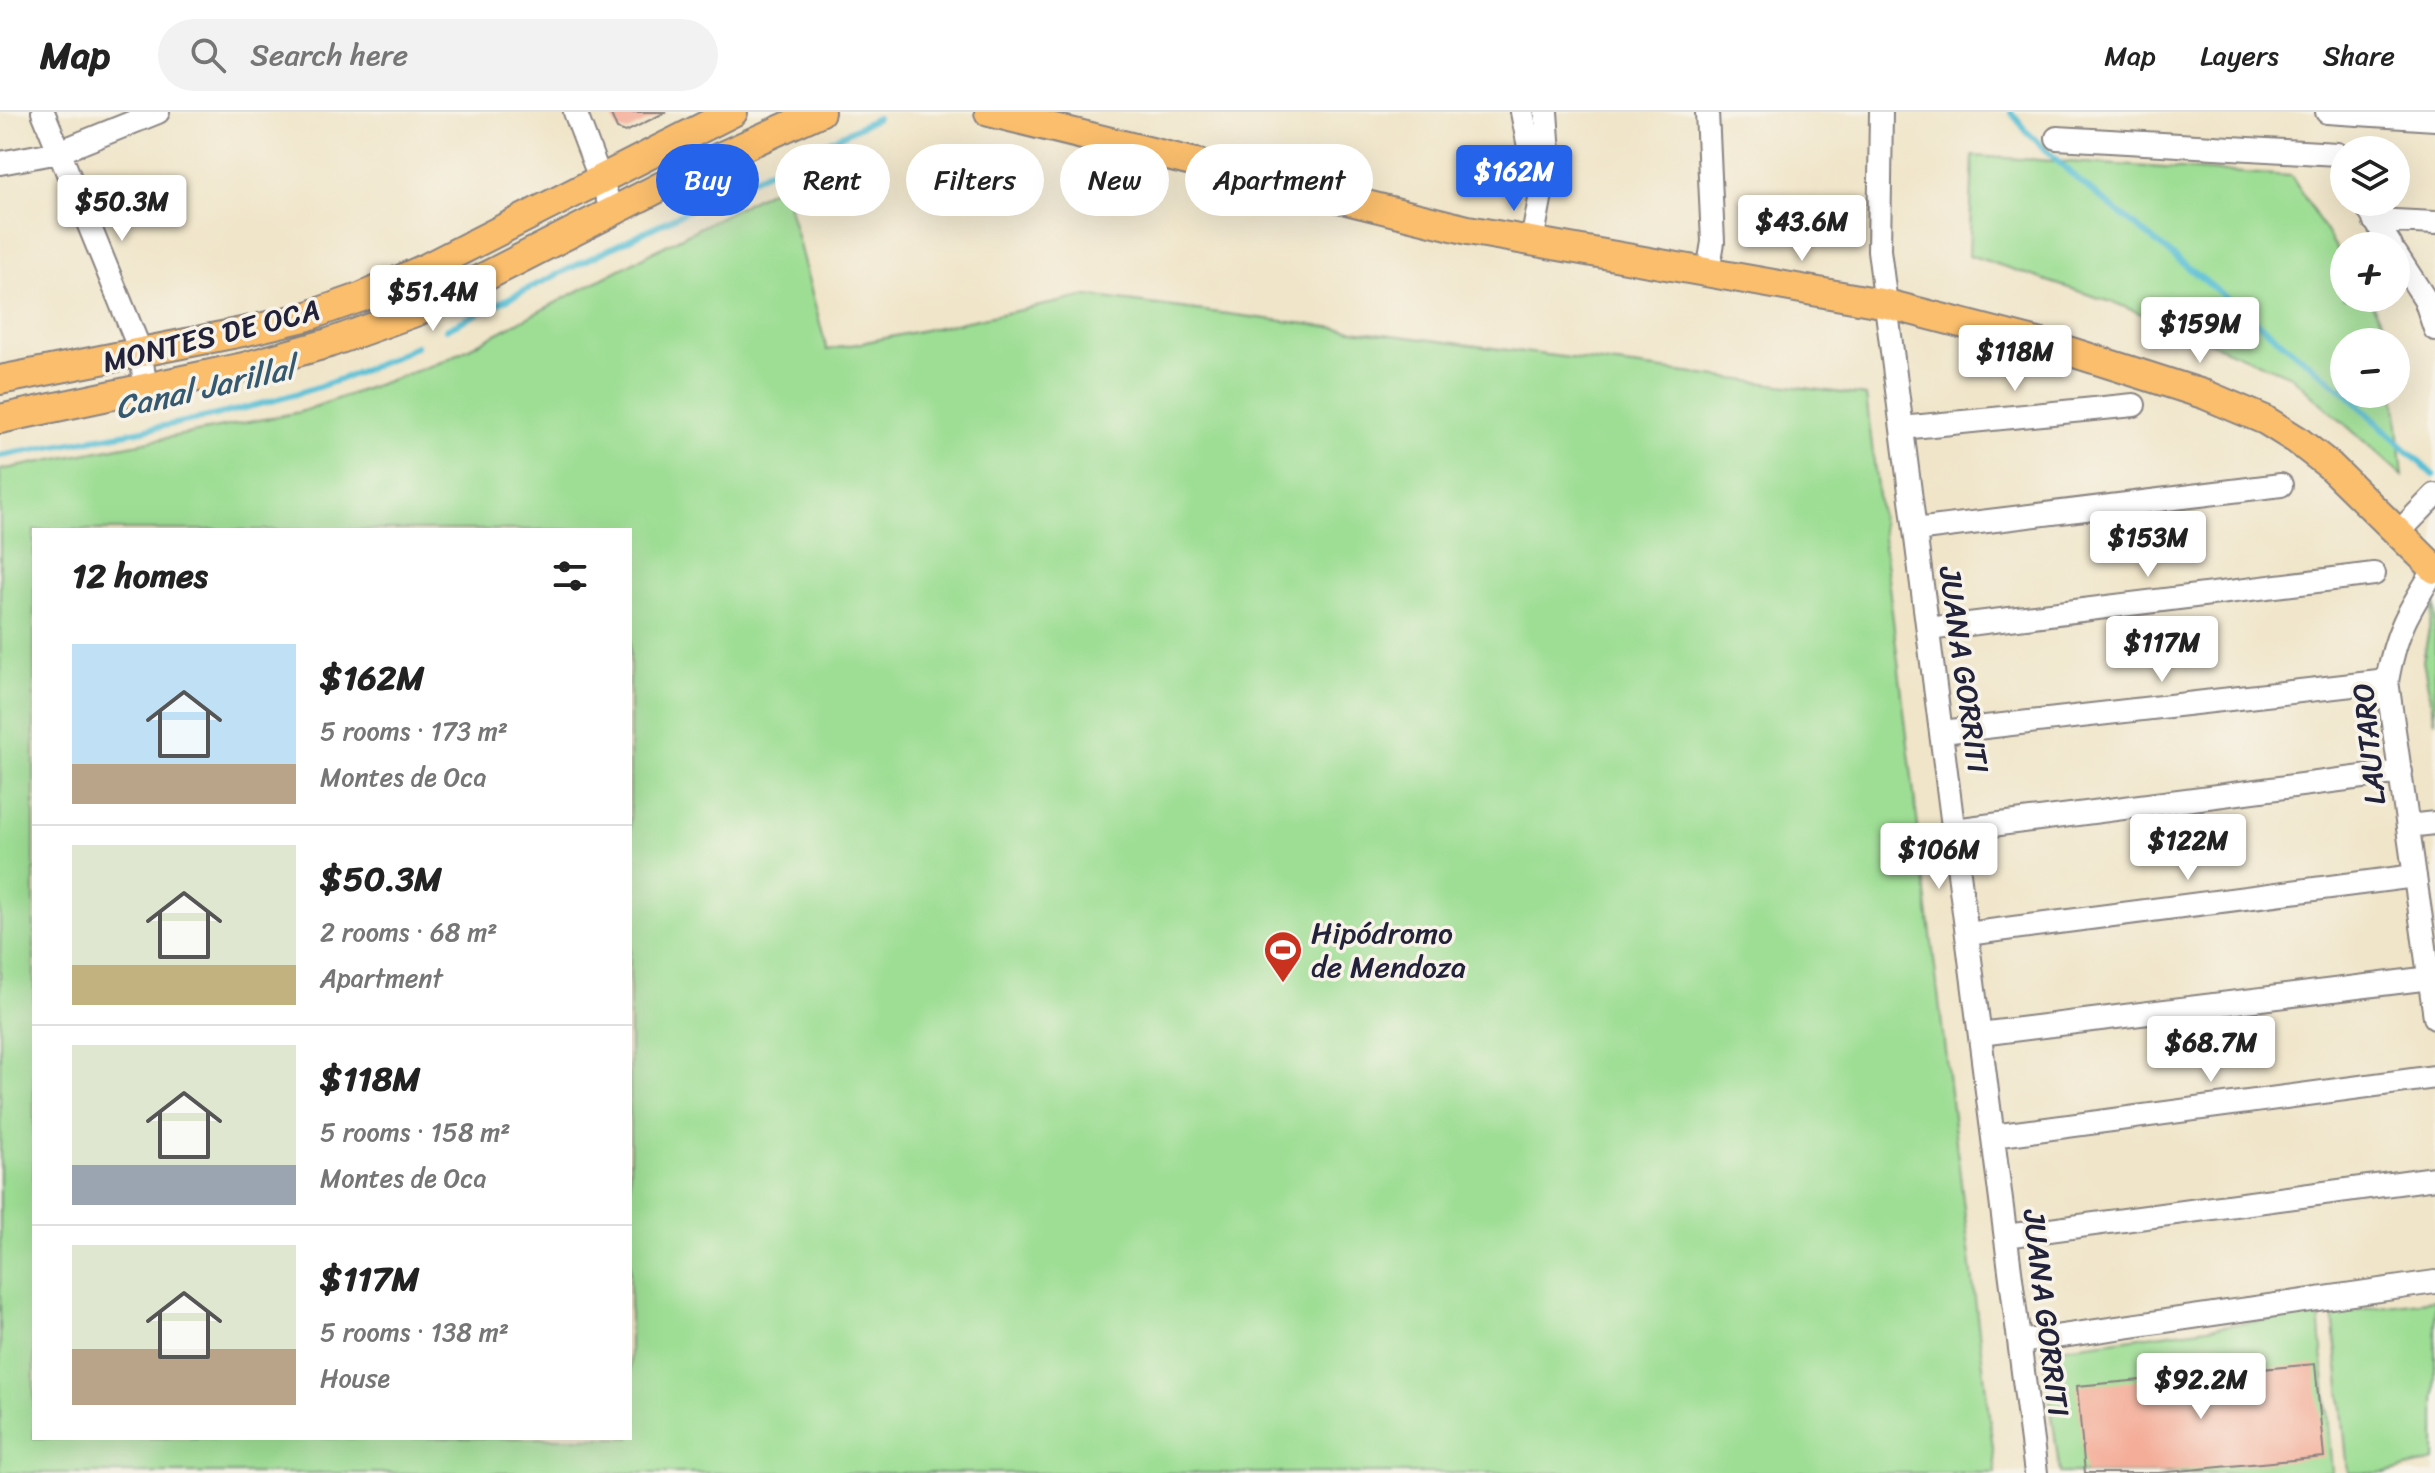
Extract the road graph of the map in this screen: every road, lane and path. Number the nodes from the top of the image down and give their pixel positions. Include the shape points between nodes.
1 (43, 112) edge
2 (158, 112) edge
3 (575, 112) edge
4 (733, 112) edge
5 (820, 112) edge
6 (989, 112) edge
7 (1522, 112) edge
8 (1546, 112) edge
9 (1707, 112) edge
10 (1881, 112) edge
11 (2325, 112) edge
12 (1014, 115) edge
13 (2435, 119) edge
14 (2332, 136) edge
15 (2057, 138) dead end
16 (59, 152) junction
17 (2330, 159) edge
18 (0, 163) edge
19 (600, 178) junction
20 (1542, 194) junction
21 (612, 210) junction
22 (2396, 216) edge
23 (2435, 223) edge
24 (1532, 241) junction
25 (1708, 272) junction
26 (2410, 276) edge
27 (1887, 304) junction
28 (2435, 329) edge
29 (140, 350) junction
30 (0, 380) edge
31 (146, 389) junction
32 (2134, 405) dead end
33 (0, 419) edge
34 (1902, 428) junction
35 (2281, 485) dead end
36 (2435, 495) edge
37 (1915, 530) junction
38 (2399, 532) junction
39 (2435, 569) edge
40 (2374, 574) dead end
41 (1928, 629) junction
42 (2387, 681) junction
43 (1942, 732) junction
44 (2401, 772) junction
45 (2435, 823) edge
46 (2408, 826) junction
47 (1954, 830) junction
48 (2415, 876) junction
49 (2429, 932) edge
50 (1967, 934) junction
51 (2430, 978) junction
52 (2435, 1017) edge
53 (1980, 1034) junction
54 (2435, 1077) edge
55 (1993, 1136) junction
56 (2435, 1178) edge
57 (2006, 1236) junction
58 (2435, 1282) edge
59 (2020, 1342) junction
60 (2036, 1473) edge

1 - 16 street
2 - 16 street
3 - 19 street
4 - 19 main road, MONTES DE OCA
5 - 21 main road, MONTES DE OCA
6 - 12 main road
7 - 20 street
8 - 20 street via 1549,153
9 - 25 street via 1713,242
10 - 27 street, JUANA GORRITI via 1879,250
11 - 13 street
11 - 14 street
12 - 24 main road via 1468,230
15 - 17 street
16 - 18 street
16 - 29 street
19 - 21 street
19 - 29 main road, MONTES DE OCA via 362,297 290,320
20 - 24 street
21 - 31 main road, MONTES DE OCA via 418,311 329,343
22 - 23 street
24 - 25 main road
25 - 27 main road
26 - 28 street
27 - 34 street, JUANA GORRITI
27 - 38 main road via 2065,350 2206,395 2265,420 2329,465
29 - 30 main road, MONTES DE OCA
29 - 31 street
31 - 33 main road, MONTES DE OCA
32 - 34 street
34 - 37 street, JUANA GORRITI
35 - 37 street
36 - 38 street
37 - 41 street, JUANA GORRITI
38 - 39 main road
39 - 42 street, LAUTARO via 2403,620
40 - 41 street
41 - 43 street, JUANA GORRITI
42 - 43 street
42 - 44 street, LAUTARO
43 - 47 street, JUANA GORRITI
44 - 46 street, LAUTARO
44 - 47 street
45 - 46 street
46 - 48 street, LAUTARO
47 - 50 street, JUANA GORRITI
48 - 49 street, LAUTARO
48 - 50 street
49 - 51 street, LAUTARO
50 - 53 street, JUANA GORRITI
51 - 52 street, LAUTARO
51 - 53 street
53 - 55 street, JUANA GORRITI
54 - 55 street
55 - 57 street, JUANA GORRITI
56 - 57 street
57 - 59 street, JUANA GORRITI
58 - 59 street
59 - 60 street, JUANA GORRITI

